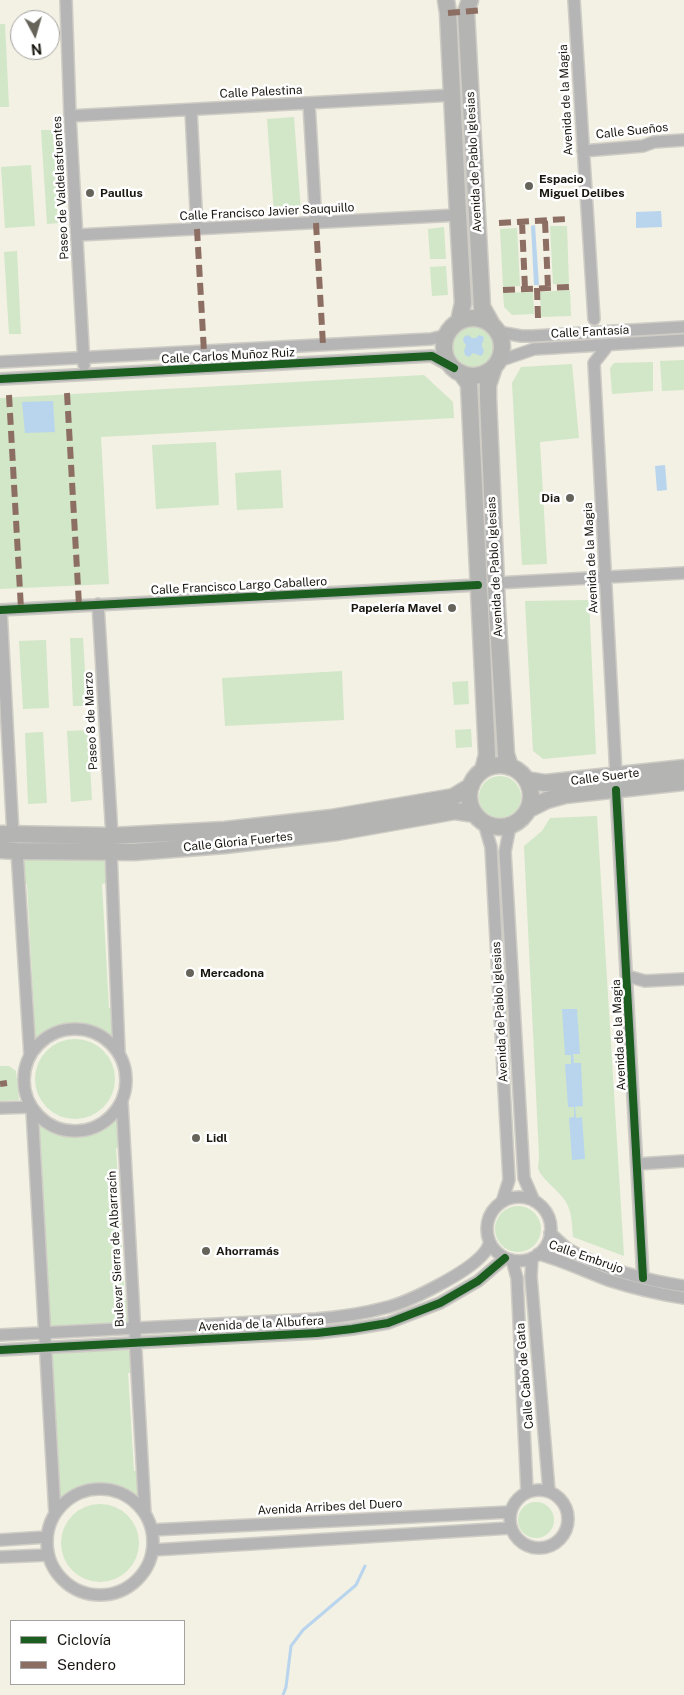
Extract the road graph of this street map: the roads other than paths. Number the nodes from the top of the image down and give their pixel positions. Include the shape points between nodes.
1 (66, 0) edge
2 (446, 0) edge
3 (470, 0) edge
4 (574, 0) edge
5 (453, 96) junction
6 (309, 103) junction
7 (191, 110) junction
8 (70, 116) junction
9 (684, 140) edge
10 (583, 151) junction
11 (458, 215) junction
12 (316, 223) junction
13 (197, 229) junction
14 (78, 235) junction
15 (594, 319) junction
16 (459, 321) junction
17 (495, 327) junction
18 (684, 327) edge
19 (607, 332) junction
20 (578, 334) junction
21 (447, 335) junction
22 (684, 340) edge
23 (609, 344) junction
24 (574, 346) junction
25 (83, 358) junction
26 (0, 362) edge
27 (594, 363) junction
28 (497, 364) junction
29 (457, 371) junction
30 (85, 375) junction
31 (0, 379) edge
32 (684, 572) edge
33 (605, 577) junction
34 (496, 583) junction
35 (478, 585) junction
36 (98, 604) junction
37 (0, 610) edge
38 (510, 767) junction
39 (684, 768) edge
40 (483, 770) junction
41 (527, 780) junction
42 (684, 782) edge
43 (616, 783) junction
44 (471, 786) junction
45 (529, 809) junction
46 (479, 819) junction
47 (510, 826) junction
48 (112, 836) junction
49 (10, 840) edge
50 (0, 850) edge
51 (110, 852) junction
52 (627, 976) junction
53 (684, 979) edge
54 (119, 1053) junction
55 (30, 1055) junction
56 (122, 1102) junction
57 (0, 1108) edge
58 (31, 1108) junction
59 (684, 1161) edge
60 (637, 1164) junction
61 (534, 1201) junction
62 (502, 1202) junction
63 (550, 1233) junction
64 (490, 1243) junction
65 (535, 1256) junction
66 (508, 1259) junction
67 (643, 1278) junction
68 (684, 1286) edge
69 (684, 1298) edge
70 (134, 1327) junction
71 (44, 1332) junction
72 (0, 1335) edge
73 (135, 1342) junction
74 (45, 1348) junction
75 (0, 1350) edge
76 (548, 1491) junction
77 (528, 1492) junction
78 (510, 1512) junction
79 (55, 1514) junction
80 (145, 1514) junction
81 (510, 1528) junction
82 (152, 1530) junction
83 (47, 1537) junction
84 (0, 1540) edge
85 (153, 1550) junction
86 (48, 1554) junction
87 (0, 1557) edge

1 - 8 street, Paseo de Valdelasfuentes
2 - 5 street, Avenida de Pablo Iglesias
3 - 17 street, Avenida de Pablo Iglesias via 466,12 482,308
4 - 10 street, Avenida de la Magia
5 - 6 street, Calle Palestina
5 - 11 street, Avenida de Pablo Iglesias
6 - 7 street, Calle Palestina
6 - 12 street
7 - 8 street, Calle Palestina
7 - 13 street
8 - 14 street, Paseo de Valdelasfuentes
9 - 10 street, Calle Sueños
10 - 15 street, Avenida de la Magia
11 - 12 street, Calle Francisco Javier Sauquillo
11 - 16 street, Avenida de Pablo Iglesias via 463,303
12 - 13 street, Calle Francisco Javier Sauquillo
13 - 14 street, Calle Francisco Javier Sauquillo
14 - 25 street, Paseo de Valdelasfuentes
15 - 19 street
15 - 20 street
16 - 17 street via 481,318
16 - 21 street
17 - 20 street, Calle Fantasía via 521,336
17 - 28 street via 502,341
18 - 19 street, Calle Fantasía
19 - 20 street, Calle Fantasía
21 - 25 street, Calle Carlos Muñoz Ruiz via 431,340
21 - 29 street via 445,352
22 - 23 street, Calle Fantasía
23 - 24 street, Calle Fantasía
23 - 27 street
24 - 27 street
24 - 28 street, Calle Fantasía via 534,349
25 - 26 street, Calle Carlos Muñoz Ruiz
25 - 30 street, Paseo de Valdelasfuentes
27 - 33 street, Avenida de la Magia
28 - 29 street via 479,375
28 - 34 street, Avenida de Pablo Iglesias via 488,385
29 - 30 street, Calle Carlos Muñoz Ruiz via 432,356
29 - 35 street, Avenida de Pablo Iglesias via 470,384
30 - 31 street, Calle Carlos Muñoz Ruiz
32 - 33 street
33 - 34 street
33 - 43 street, Avenida de la Magia
34 - 38 street, Avenida de Pablo Iglesias via 506,748
35 - 36 street, Calle Francisco Largo Caballero
35 - 40 street, Avenida de Pablo Iglesias via 487,755
36 - 37 street, Calle Francisco Largo Caballero
36 - 48 street, Paseo 8 de Marzo
37 - 49 street
38 - 40 street via 497,765
38 - 41 street
39 - 43 street, Calle Suerte
40 - 44 street
41 - 43 street, Calle Suerte via 545,784
41 - 45 street via 531,795
42 - 43 street, Calle Suerte
43 - 45 street, Calle Suerte via 547,800
43 - 52 street, Avenida de la Magia
44 - 46 street via 470,801
44 - 48 street, Calle Gloria Fuertes via 453,796 331,818 224,830
45 - 47 street
46 - 47 street via 500,827
46 - 51 street, Calle Gloria Fuertes via 455,812 337,832 225,845
46 - 62 street, Avenida de Pablo Iglesias via 491,847 509,1180
47 - 61 street, Avenida de Pablo Iglesias via 505,846 524,1178
48 - 49 street, Calle Gloria Fuertes
49 - 50 street, Calle Gloria Fuertes
49 - 51 street, Calle Gloria Fuertes
49 - 55 street
51 - 54 street
52 - 53 street via 645,981
52 - 60 street, Avenida de la Magia
54 - 55 street via 96,1033 73,1029 52,1034
54 - 56 street via 127,1076
55 - 58 street via 23,1077
56 - 58 street via 101,1125 71,1132 42,1121
56 - 70 street, Bulevar Sierra de Albarracín
57 - 58 street
58 - 71 street
59 - 60 street
60 - 67 street, Avenida de la Magia
61 - 62 street via 512,1198
61 - 63 street via 547,1215
62 - 64 street via 495,1208 487,1225
63 - 65 street via 548,1242
63 - 67 street, Calle Embrujo via 571,1250
64 - 66 street via 496,1252
64 - 70 street, Avenida de la Albufera via 484,1254 462,1271 436,1287 386,1308 316,1319
65 - 66 street via 522,1261
65 - 69 street, Calle Embrujo via 561,1260 608,1280 653,1293
65 - 76 street, Calle Cabo de Gata via 531,1277
66 - 73 street, Avenida de la Albufera via 440,1303 388,1323 316,1333
66 - 77 street, Calle Cabo de Gata via 517,1278
67 - 68 street, Calle Embrujo
70 - 71 street, Avenida de la Albufera
70 - 73 street, Bulevar Sierra de Albarracín
71 - 72 street, Avenida de la Albufera
71 - 74 street
73 - 74 street, Avenida de la Albufera
73 - 80 street, Bulevar Sierra de Albarracín
74 - 75 street, Avenida de la Albufera
74 - 79 street
76 - 77 street
76 - 81 street via 557,1496 568,1513 565,1532 559,1540 541,1549 531,1548 514,1537
77 - 78 street via 520,1496
78 - 81 street
78 - 82 street, Avenida Arribes del Duero
79 - 80 street via 67,1501 83,1492 100,1489 118,1492
79 - 83 street
80 - 82 street
81 - 85 street
82 - 85 street
83 - 84 street
83 - 86 street
85 - 86 street via 147,1568 136,1582 120,1592 102,1595 84,1593 68,1585 55,1571
86 - 87 street

